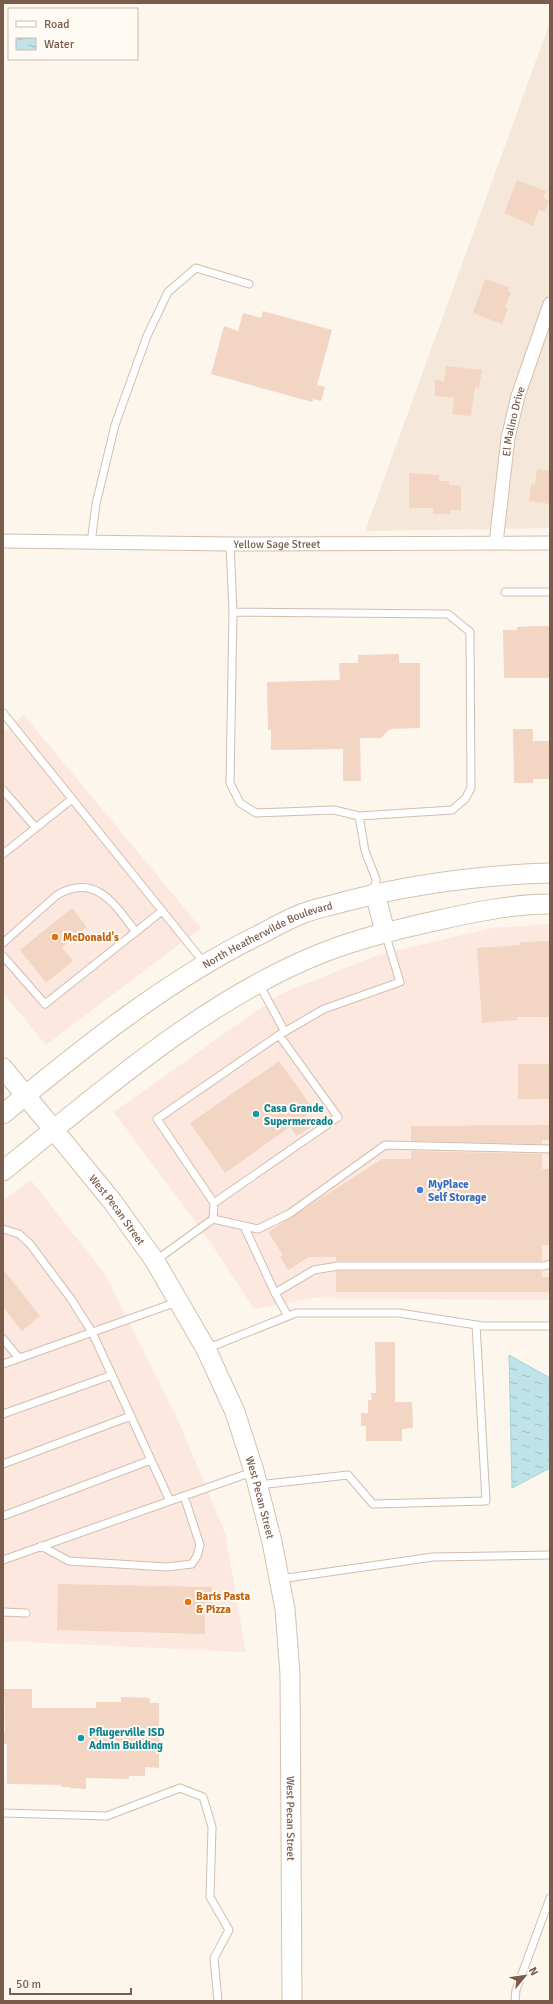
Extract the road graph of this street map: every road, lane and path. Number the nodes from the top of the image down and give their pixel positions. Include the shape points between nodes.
1 (249, 284) dead end
2 (550, 304) edge
3 (3, 541) edge
4 (91, 543) junction
5 (496, 543) junction
6 (550, 543) edge
7 (230, 544) junction
8 (505, 592) dead end
9 (550, 592) edge
10 (233, 612) junction
11 (4, 716) edge
12 (3, 790) edge
13 (72, 799) junction
14 (359, 816) junction
15 (36, 828) junction
16 (3, 854) edge
17 (550, 873) edge
18 (375, 893) junction
19 (550, 904) edge
20 (162, 911) junction
21 (135, 931) junction
22 (385, 932) junction
23 (3, 943) edge
24 (3, 956) edge
25 (205, 964) junction
26 (259, 984) junction
27 (282, 1034) junction
28 (3, 1068) edge
29 (25, 1096) junction
30 (3, 1114) edge
31 (53, 1130) junction
32 (550, 1149) edge
33 (3, 1171) edge
34 (214, 1203) junction
35 (214, 1219) junction
36 (244, 1226) junction
37 (3, 1229) edge
38 (155, 1261) junction
39 (550, 1264) edge
40 (275, 1293) junction
41 (180, 1301) junction
42 (288, 1316) junction
43 (476, 1325) junction
44 (550, 1326) edge
45 (92, 1332) junction
46 (3, 1339) edge
47 (206, 1349) junction
48 (19, 1358) junction
49 (3, 1364) edge
50 (112, 1375) junction
51 (3, 1414) edge
52 (131, 1416) junction
53 (151, 1460) junction
54 (3, 1464) edge
55 (256, 1478) junction
56 (184, 1496) junction
57 (170, 1501) junction
58 (3, 1516) edge
59 (41, 1546) junction
60 (550, 1555) edge
61 (3, 1560) edge
62 (280, 1579) junction
63 (3, 1612) edge
64 (26, 1613) dead end
65 (3, 1813) edge
66 (550, 1898) edge
67 (548, 1908) edge
68 (218, 2001) edge
69 (292, 2001) edge
70 (515, 2001) edge

1 - 4 lane via 196,268 168,292 147,336 115,425 96,504
2 - 5 street, El Malino Drive via 518,396 508,438
3 - 4 street, Yellow Sage Street
4 - 7 street, Yellow Sage Street
5 - 6 street, Yellow Sage Street
5 - 7 street, Yellow Sage Street
7 - 10 lane
8 - 9 lane
10 - 14 lane via 230,783 240,803 256,813 334,810
10 - 14 lane via 448,614 470,632 471,788 465,799 452,810
11 - 13 lane
12 - 15 lane
13 - 15 lane
13 - 20 lane
14 - 18 lane via 365,851 376,879
15 - 16 lane
17 - 18 main road, North Heatherwilde Boulevard via 444,880
18 - 22 main road
18 - 25 main road, North Heatherwilde Boulevard via 304,913
19 - 22 main road via 529,904 463,915
20 - 21 lane
20 - 25 lane
21 - 23 lane via 115,904 104,895 91,887 78,888 57,895
21 - 24 lane via 45,1004
22 - 26 main road via 321,954
22 - 27 lane via 400,982 324,1009
25 - 29 main road, North Heatherwilde Boulevard via 125,1017
26 - 27 lane
26 - 31 main road via 212,1011 150,1054
27 - 34 lane via 338,1117
27 - 34 lane via 157,1119
28 - 29 main road, West Pecan Street
29 - 30 main road, North Heatherwilde Boulevard
29 - 31 main road, West Pecan Street
31 - 33 main road
31 - 38 main road, West Pecan Street via 112,1201
32 - 36 lane via 385,1145 289,1214 258,1228
34 - 35 lane
35 - 36 lane
35 - 38 lane
36 - 40 lane
37 - 45 lane via 19,1234 30,1244
38 - 41 main road, West Pecan Street
39 - 40 lane via 338,1266 314,1270
40 - 42 lane
41 - 45 lane
41 - 47 main road, West Pecan Street
42 - 43 lane via 296,1313 400,1313
42 - 47 lane
43 - 44 lane
43 - 55 lane via 486,1501 373,1504 348,1475
45 - 48 lane
45 - 50 lane
46 - 48 lane
47 - 55 main road, West Pecan Street via 235,1412
48 - 49 lane
50 - 51 lane
50 - 52 lane
52 - 53 lane
52 - 54 lane
53 - 57 lane
53 - 58 lane
55 - 56 lane
55 - 62 main road, West Pecan Street
56 - 57 lane
56 - 59 lane via 200,1545 192,1564 167,1567 69,1561
57 - 59 lane
59 - 61 lane
60 - 62 lane via 433,1557
62 - 69 main road, West Pecan Street via 290,1674
63 - 64 lane
65 - 68 lane via 107,1816 180,1788 204,1797 212,1827 210,1898 229,1930 214,1958
66 - 67 lane
67 - 70 lane via 516,1990

